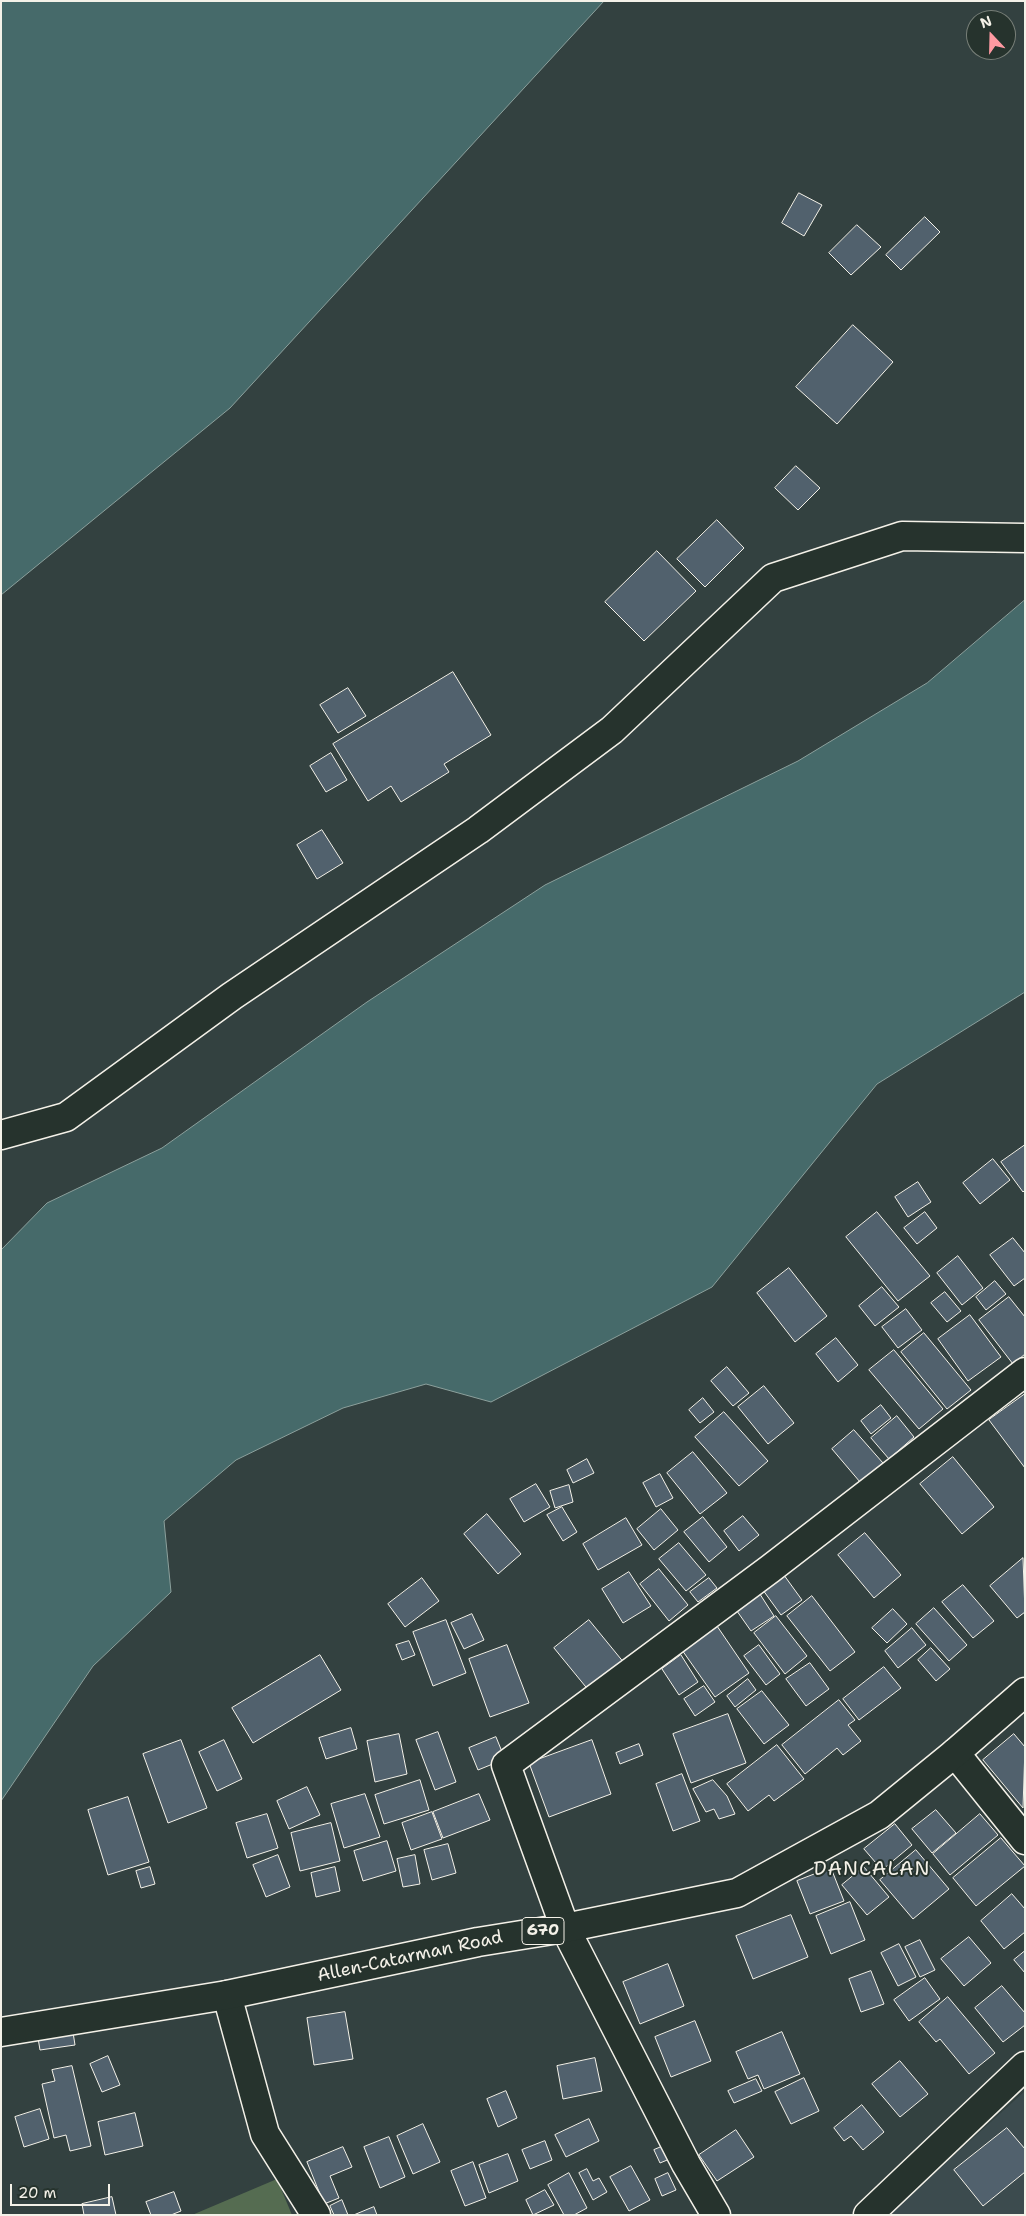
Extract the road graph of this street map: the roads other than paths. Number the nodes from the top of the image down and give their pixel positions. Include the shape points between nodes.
1 (1025, 538) edge
2 (1, 1135) edge
3 (1025, 1372) edge
4 (1025, 1692) edge
5 (955, 1753) junction
6 (1025, 1840) edge
7 (565, 1928) junction
8 (227, 1995) junction
9 (1, 2032) edge
10 (1025, 2066) edge
11 (316, 2215) edge
12 (716, 2215) edge
13 (868, 2215) edge

1 - 2 street via 902,536 773,578 612,730 478,830 232,996 66,1116
3 - 7 street via 770,1569 506,1764
4 - 5 street, Allen-Catarman Road / 670
5 - 6 street
5 - 7 street, Allen-Catarman Road / 670 via 879,1815 736,1893
7 - 8 street, Allen-Catarman Road / 670 via 478,1942
7 - 12 street via 686,2164
8 - 9 street, Allen-Catarman Road / 670
8 - 11 street via 265,2134
10 - 13 street

